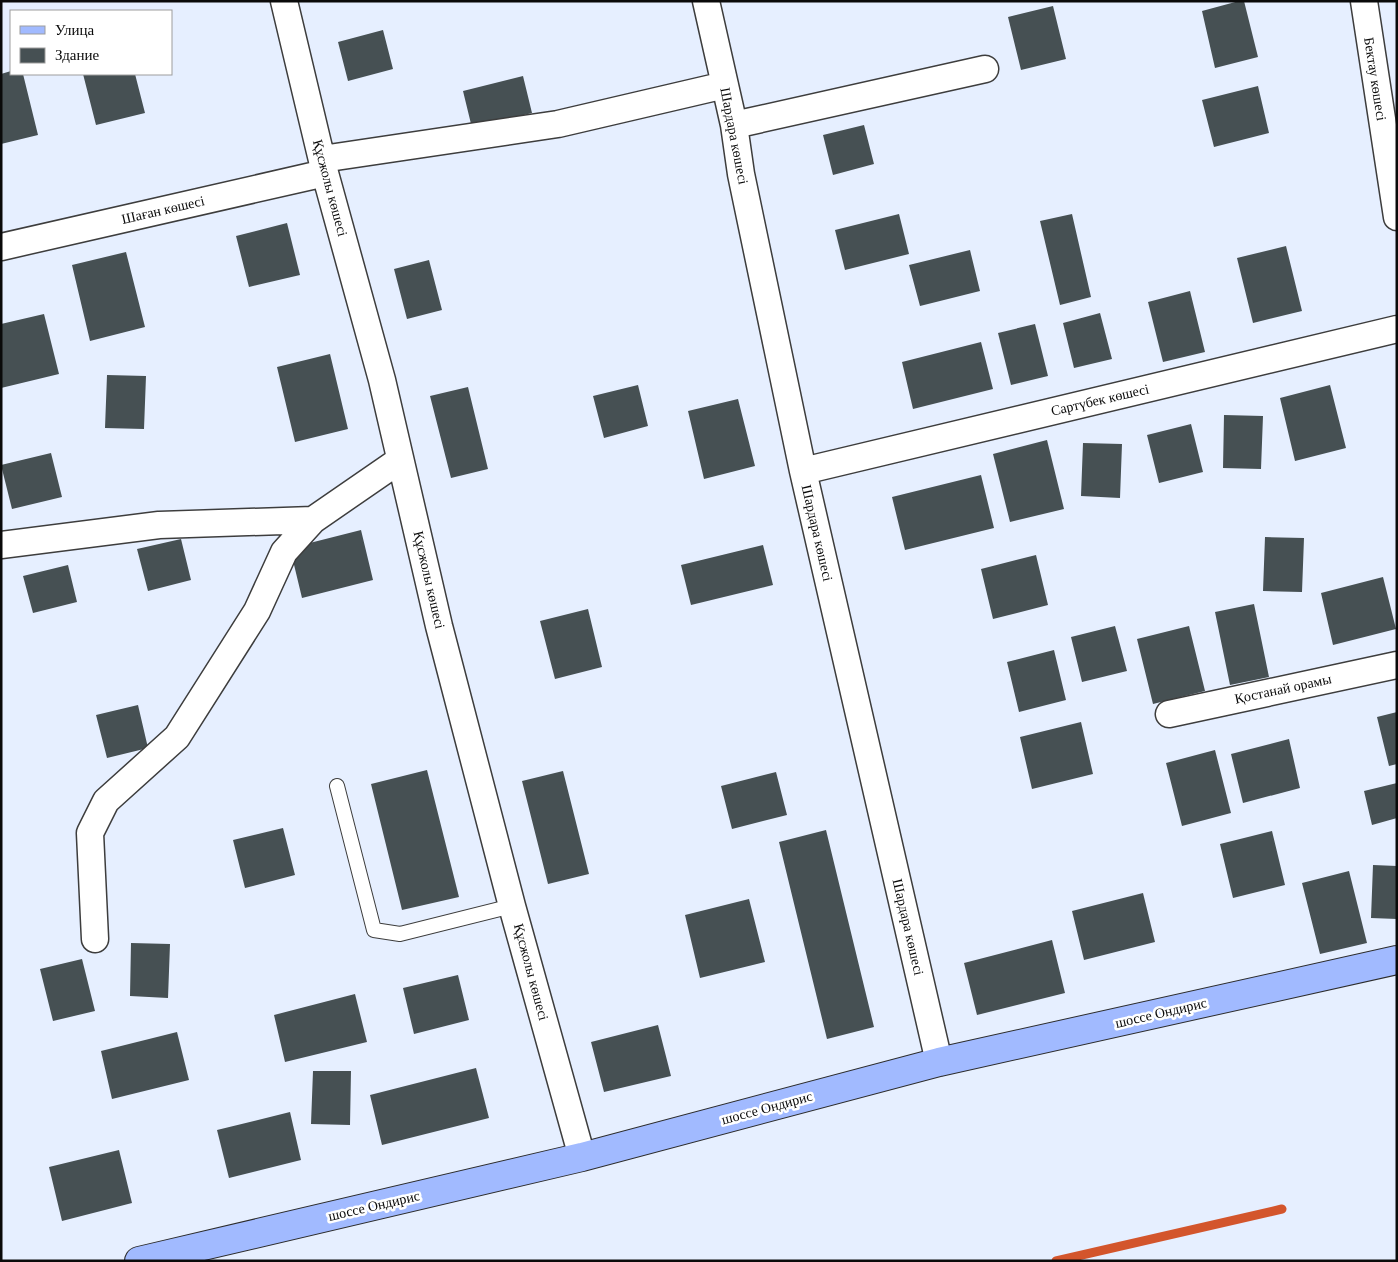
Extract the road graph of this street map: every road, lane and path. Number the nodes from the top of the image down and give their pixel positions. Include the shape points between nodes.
1 (284, 1) edge
2 (706, 1) edge
3 (1364, 1) edge
4 (985, 69) dead end
5 (725, 85) junction
6 (734, 125) junction
7 (324, 166) junction
8 (1397, 217) edge
9 (1, 247) edge
10 (1397, 329) edge
11 (400, 460) junction
12 (803, 471) junction
13 (313, 520) junction
14 (1, 545) edge
15 (1397, 664) edge
16 (1168, 714) dead end
17 (337, 786) dead end
18 (512, 906) junction
19 (94, 939) dead end
20 (1397, 960) edge
21 (939, 1062) junction
22 (582, 1157) junction
23 (139, 1261) edge

1 - 7 street, Құсжолы көшесі
2 - 5 street, Шардара көшесі
3 - 8 street, Бектау көшесі
4 - 6 street
5 - 6 street, Шардара көшесі
5 - 7 street, Шаған көшесі via 558,124
6 - 12 street, Шардара көшесі via 741,174
7 - 9 street, Шаған көшесі
7 - 11 street, Құсжолы көшесі via 382,380
10 - 12 street, Сартүбек көшесі
11 - 13 street
11 - 18 street, Құсжолы көшесі via 439,626
12 - 21 street, Шардара көшесі
13 - 14 street via 160,525
13 - 19 street via 284,552 257,610 177,737 106,801 90,833
15 - 16 street, Қостанай орамы
17 - 18 lane via 374,930 400,934
18 - 22 street, Құсжолы көшесі
20 - 21 main road, шоссе Ондирис
21 - 22 main road, шоссе Ондирис
22 - 23 main road, шоссе Ондирис

